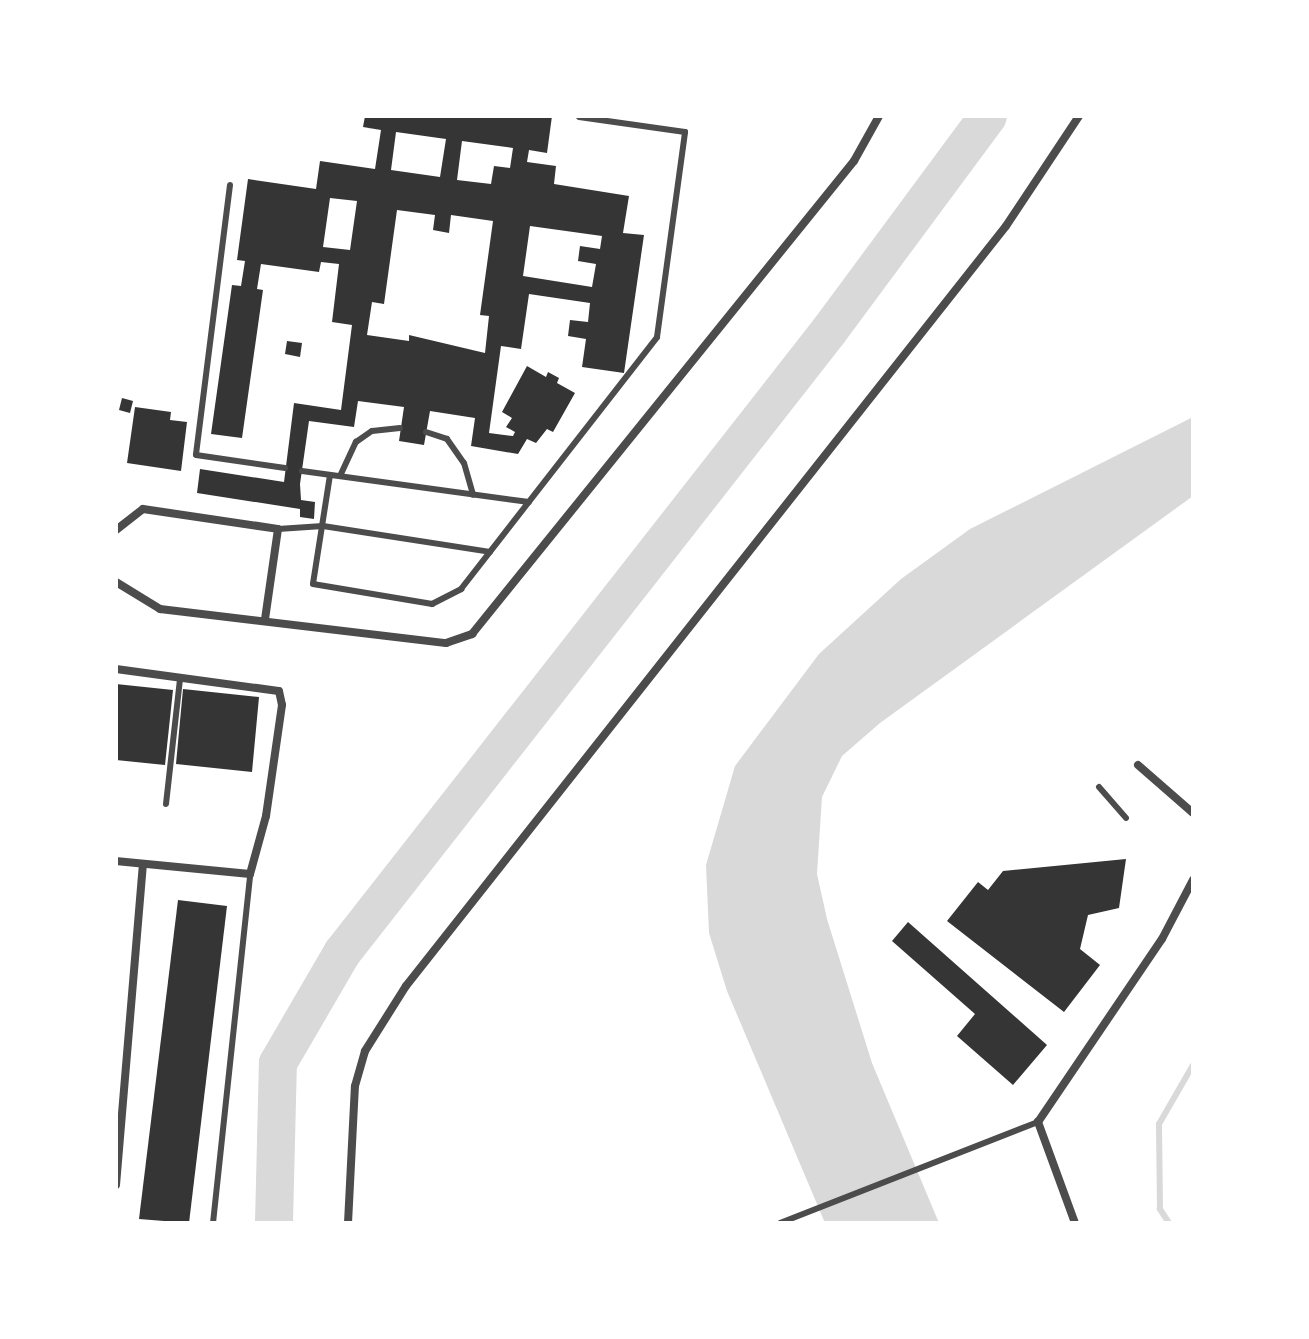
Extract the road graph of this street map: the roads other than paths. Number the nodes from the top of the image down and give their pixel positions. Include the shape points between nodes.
1 (879, 116) edge
2 (1079, 116) edge
3 (579, 117) edge
4 (230, 185) dead end
5 (400, 428) dead end
6 (426, 432) dead end
7 (285, 468) dead end
8 (302, 471) dead end
9 (330, 475) junction
10 (340, 476) junction
11 (473, 495) junction
12 (529, 502) junction
13 (323, 526) junction
14 (278, 529) junction
15 (116, 530) edge
16 (490, 552) junction
17 (116, 582) edge
18 (265, 619) junction
19 (116, 669) edge
20 (180, 679) junction
21 (1138, 765) dead end
22 (1099, 787) dead end
23 (166, 804) dead end
24 (1193, 813) edge
25 (1126, 818) dead end
26 (116, 861) edge
27 (143, 864) junction
28 (250, 874) junction
29 (1193, 880) edge
30 (121, 1072) edge
31 (1038, 1122) junction
32 (116, 1185) edge
33 (213, 1223) edge
34 (348, 1223) edge
35 (780, 1223) edge
36 (1075, 1223) edge

1 - 18 street via 854,161 472,634 446,643
2 - 34 street via 1006,226 406,986 365,1051 355,1086
3 - 12 lane via 685,132 657,337
4 - 7 lane via 196,455
5 - 10 lane via 372,431 356,442
6 - 11 lane via 447,439 464,463
8 - 9 lane
9 - 10 lane
9 - 13 lane
10 - 11 lane
11 - 12 lane
12 - 16 lane
13 - 14 lane
13 - 16 lane
13 - 16 lane via 313,584 432,604 461,589
14 - 15 street via 143,509
14 - 18 street
17 - 18 street via 160,609
19 - 20 street
20 - 23 lane
20 - 28 street via 279,691 282,705 266,816
21 - 24 street
22 - 25 lane
26 - 27 street
27 - 28 street
27 - 30 street
28 - 33 lane
29 - 31 street via 1162,939
30 - 32 street
31 - 35 lane
31 - 36 street

